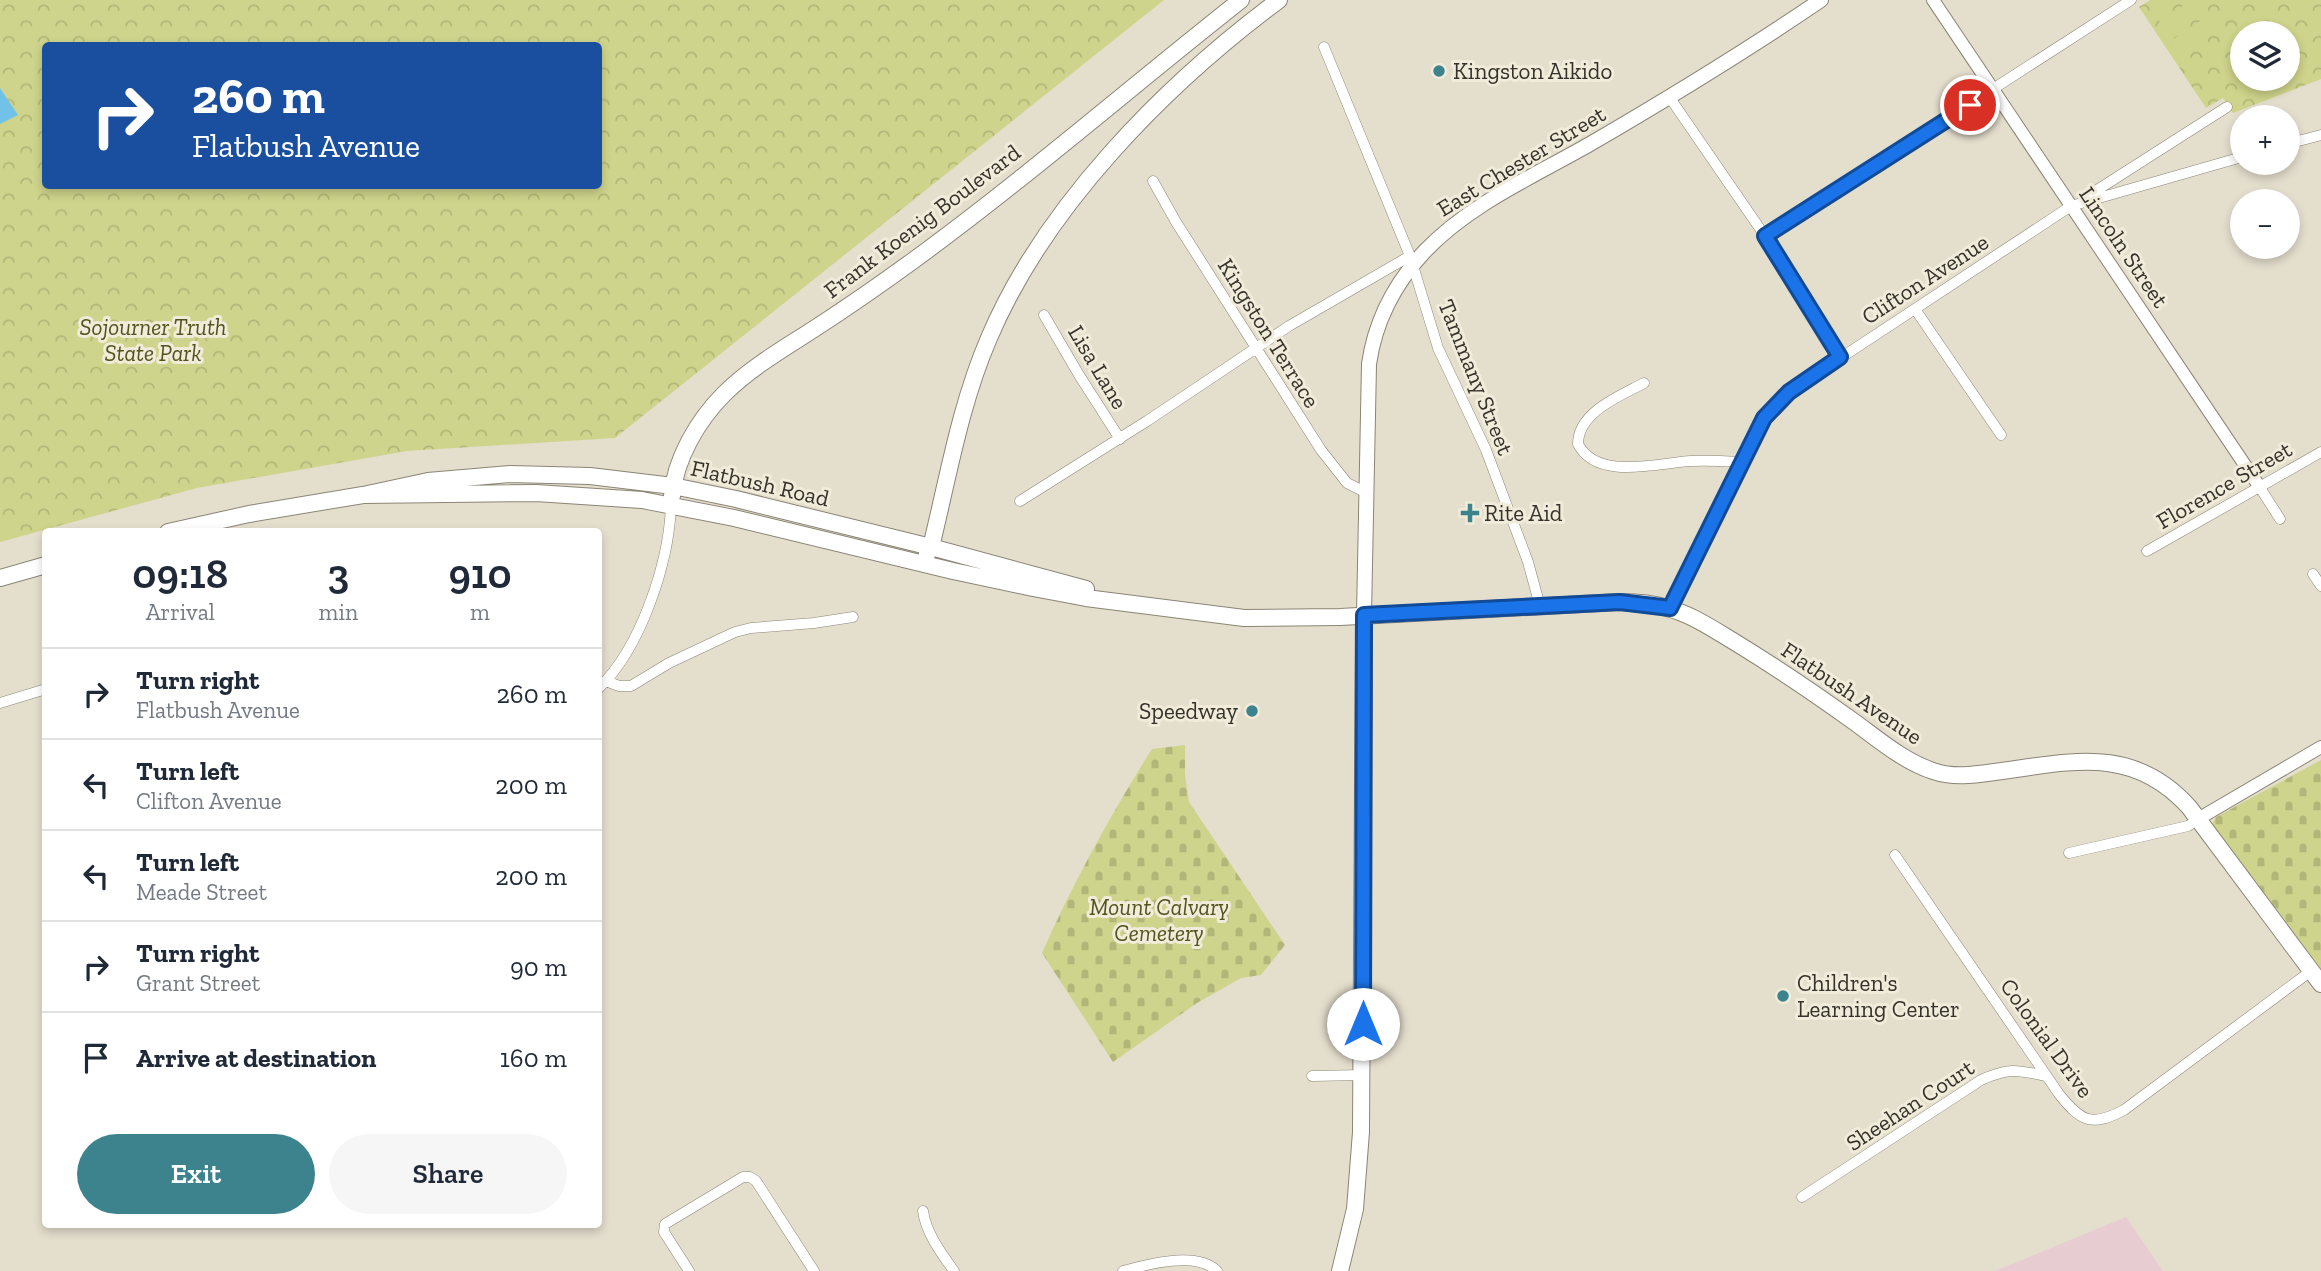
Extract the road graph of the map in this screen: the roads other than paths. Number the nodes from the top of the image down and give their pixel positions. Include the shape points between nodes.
1 (1241, 0) edge
2 (1279, 0) edge
3 (1821, 0) edge
4 (1933, 0) edge
5 (2131, 0) edge
6 (1324, 47) dead end
7 (1992, 90) junction
8 (1670, 98) junction
9 (2227, 107) dead end
10 (2321, 135) edge
11 (2300, 141) edge
12 (2230, 161) edge
13 (1153, 181) dead end
14 (2071, 206) junction
15 (1765, 236) junction
16 (1411, 260) junction
17 (1915, 309) junction
18 (1044, 315) dead end
19 (1255, 348) junction
20 (1840, 357) junction
21 (1644, 383) dead end
22 (2001, 435) dead end
23 (1119, 439) junction
24 (2321, 452) edge
25 (1740, 462) junction
26 (673, 486) junction
27 (2259, 486) junction
28 (1365, 492) junction
29 (363, 495) junction
30 (1020, 501) dead end
31 (671, 505) junction
32 (2280, 519) dead end
33 (187, 528) edge
34 (931, 547) junction
35 (2147, 551) dead end
36 (912, 562) junction
37 (42, 566) edge
38 (2313, 574) dead end
39 (0, 578) edge
40 (2321, 586) edge
41 (1139, 604) junction
42 (1540, 606) junction
43 (1670, 608) junction
44 (1364, 615) junction
45 (853, 617) dead end
46 (1267, 618) joint
47 (602, 685) edge
48 (42, 690) edge
49 (0, 703) edge
50 (2321, 747) edge
51 (2198, 818) junction
52 (2068, 853) dead end
53 (1895, 855) dead end
54 (2316, 978) edge
55 (1363, 1075) junction
56 (1312, 1076) dead end
57 (2046, 1076) junction
58 (1802, 1198) dead end
59 (923, 1211) dead end
60 (689, 1271) edge
61 (814, 1271) edge
62 (954, 1271) edge
63 (1123, 1271) edge
64 (1217, 1271) edge
65 (1340, 1271) edge

1 - 26 main road, Frank Koenig Boulevard via 945,237 736,383 697,429
2 - 34 main road via 1219,48 1133,130 1029,262 1001,311 976,372
3 - 8 main road, East Chester Street
4 - 7 street, Lincoln Street
5 - 7 street
6 - 16 street, Tammany Street
7 - 14 street, Lincoln Street
7 - 15 street
8 - 15 street
8 - 16 main road, East Chester Street via 1472,212
9 - 14 street
10 - 11 street
12 - 14 street, Clifton Avenue
13 - 19 street, Kingston Terrace
14 - 17 street, Clifton Avenue
14 - 27 street, Lincoln Street
15 - 20 street
16 - 19 street, East Chester Street via 1311,312
16 - 28 main road, East Chester Street via 1371,349
16 - 42 street, Tammany Street via 1438,348 1486,450
17 - 20 street, Clifton Avenue
17 - 22 street
18 - 23 street, Lisa Lane
19 - 23 street, East Chester Street
19 - 28 street, Kingston Terrace via 1332,467
20 - 25 street, Clifton Avenue via 1778,401
21 - 25 street via 1588,418 1578,444 1588,458 1607,466 1631,467 1694,460
23 - 30 street, East Chester Street
24 - 27 street, Florence Street
25 - 43 street, Clifton Avenue
26 - 29 main road, Flatbush Road via 590,476 510,474 428,481
26 - 31 main road, Frank Koenig Boulevard
26 - 34 main road, Flatbush Road
27 - 32 street, Lincoln Street
27 - 35 street, Florence Street
28 - 44 main road, East Chester Street
29 - 31 main road, Flatbush Road via 511,492
29 - 33 main road, Flatbush Road
31 - 36 main road, Flatbush Road
31 - 47 street via 671,521 645,616
34 - 36 main road
34 - 41 main road, Flatbush Road
36 - 41 main road, Flatbush Road via 1072,596
37 - 39 main road
38 - 40 street
41 - 46 main road, Flatbush Road
42 - 43 main road, Flatbush Avenue via 1620,602
42 - 44 main road, Flatbush Avenue
43 - 51 main road, Flatbush Avenue via 1747,650 1889,748 1926,768 1961,776 2071,762 2118,764 2166,784
44 - 46 main road, Flatbush Avenue
44 - 55 main road
45 - 47 street via 735,632 631,686
48 - 49 street
50 - 51 street
51 - 52 street via 2188,826
51 - 54 main road, Flatbush Avenue
53 - 57 street, Colonial Drive
54 - 57 street, Colonial Drive via 2110,1118 2083,1119
55 - 56 street
55 - 65 main road via 1359,1184
57 - 58 street, Sheehan Court via 2015,1070 1981,1080
59 - 62 street via 925,1223
60 - 61 street via 664,1232 665,1224 750,1177
63 - 64 street via 1197,1260

